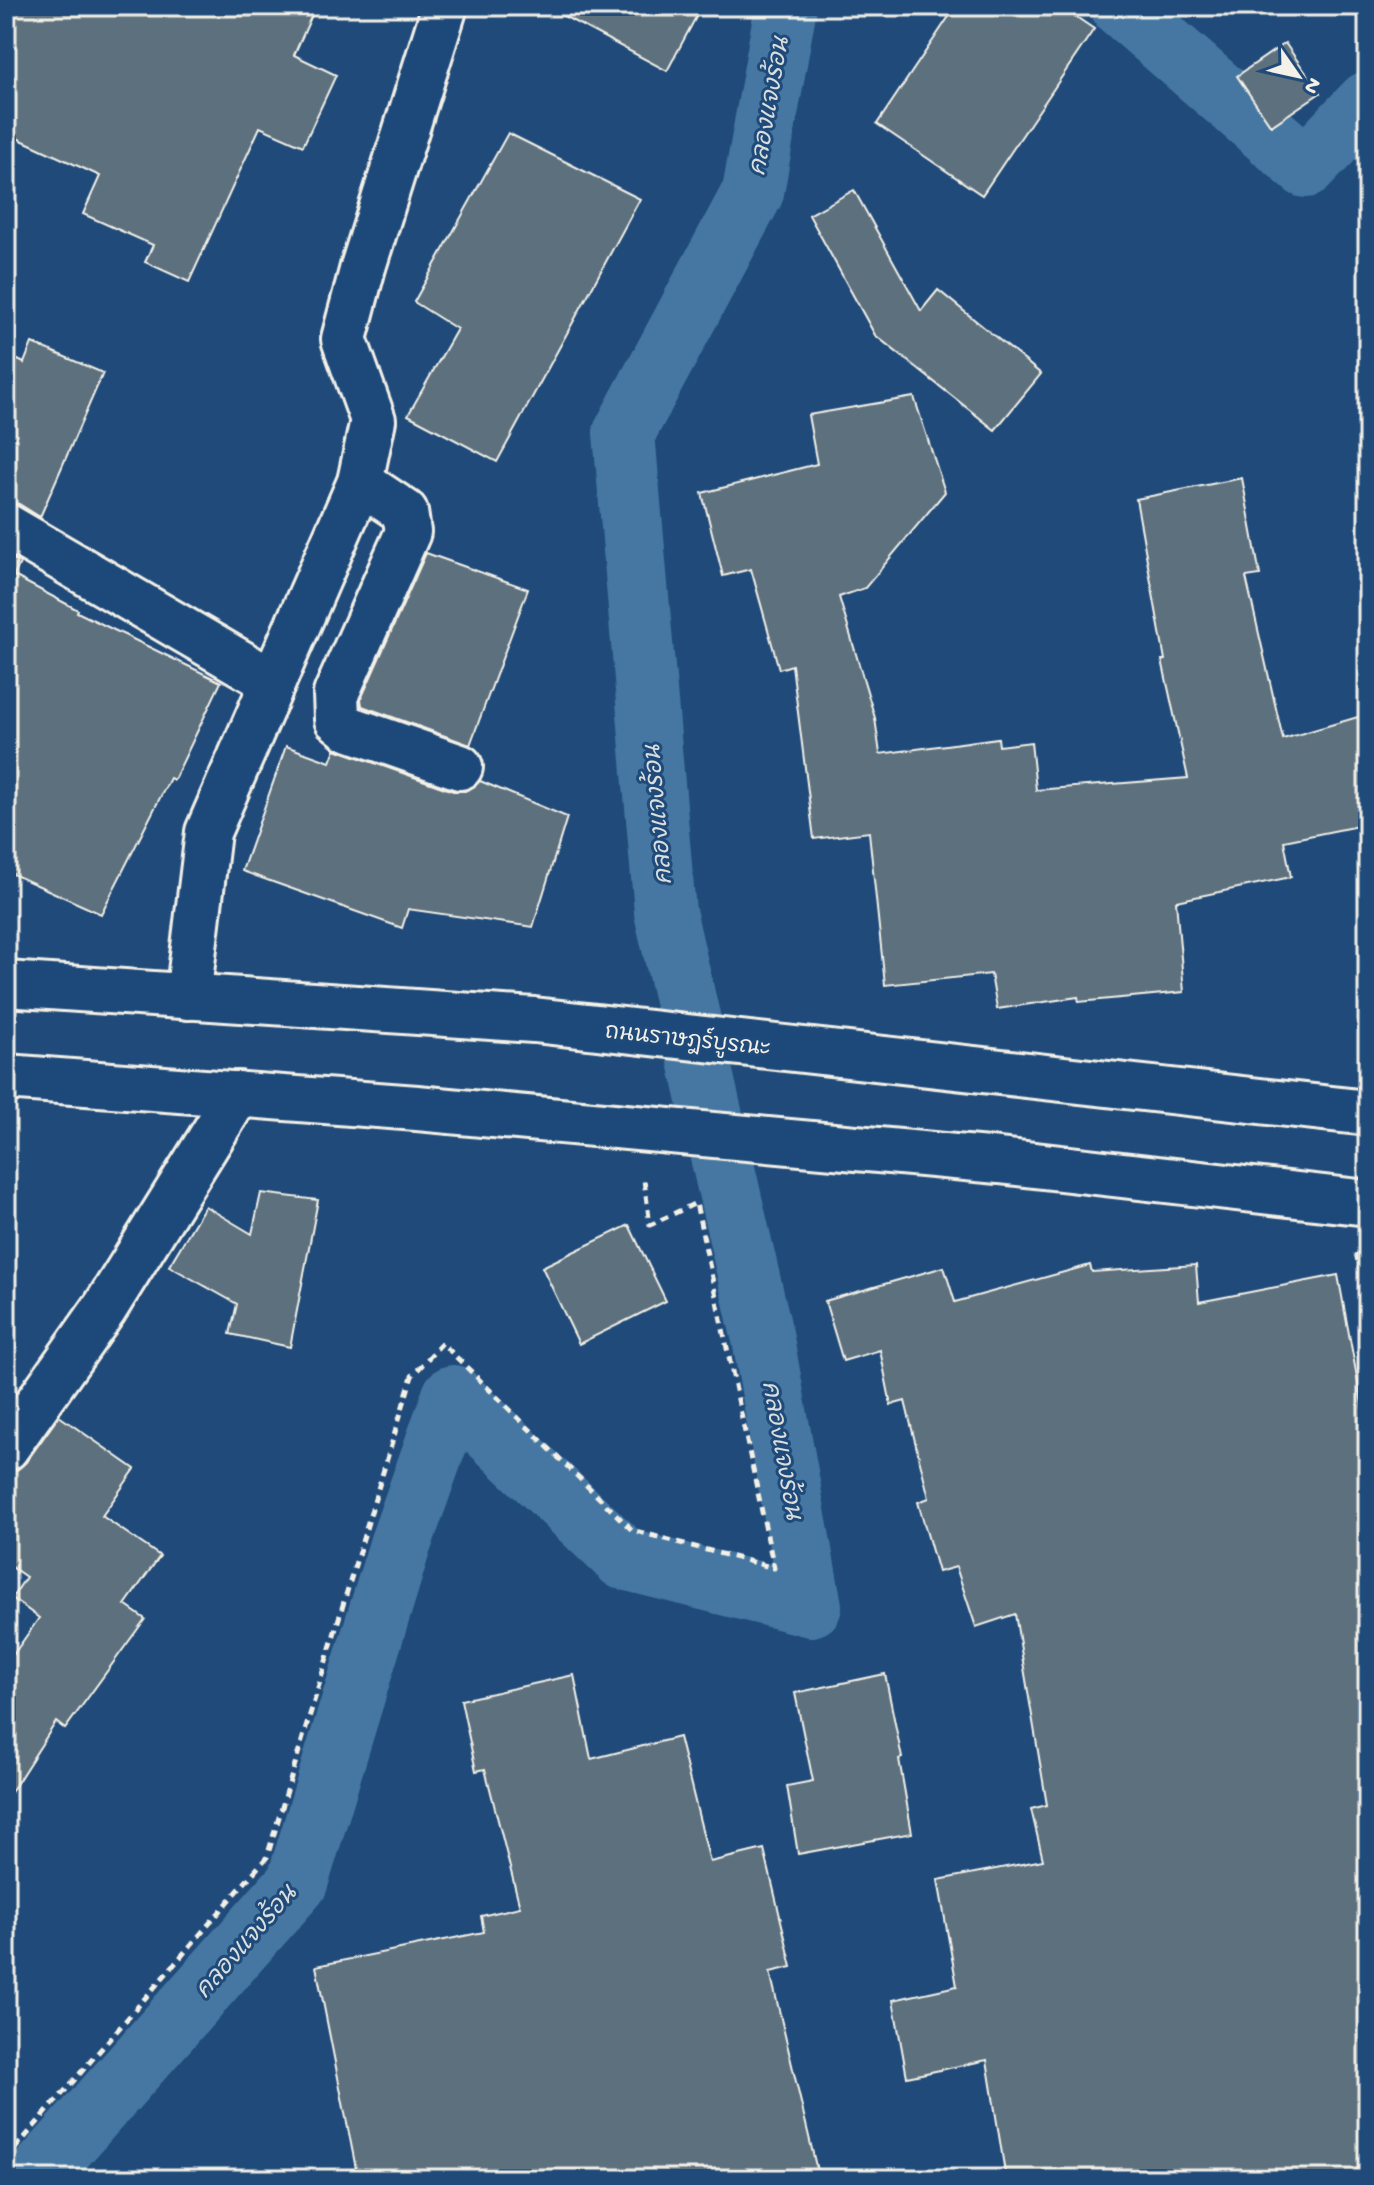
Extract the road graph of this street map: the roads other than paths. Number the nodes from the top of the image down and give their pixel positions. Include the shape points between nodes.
1 (445, 6) edge
2 (360, 482) junction
3 (6, 526) edge
4 (273, 682) junction
5 (460, 767) dead end
6 (6, 984) edge
7 (188, 997) junction
8 (6, 1077) edge
9 (238, 1094) junction
10 (1368, 1113) edge
11 (1368, 1203) edge
12 (6, 1448) edge

1 - 2 main road via 344,339 373,420
2 - 4 main road
2 - 5 main road via 405,512 408,532 336,694 337,719 348,728
3 - 4 main road
4 - 7 main road via 208,832
6 - 7 main road, ถนนราษฎร์บูรณะ
7 - 10 main road, ถนนราษฎร์บูรณะ via 534,1020
8 - 9 main road
9 - 11 main road via 999,1161
9 - 12 main road via 105,1308

